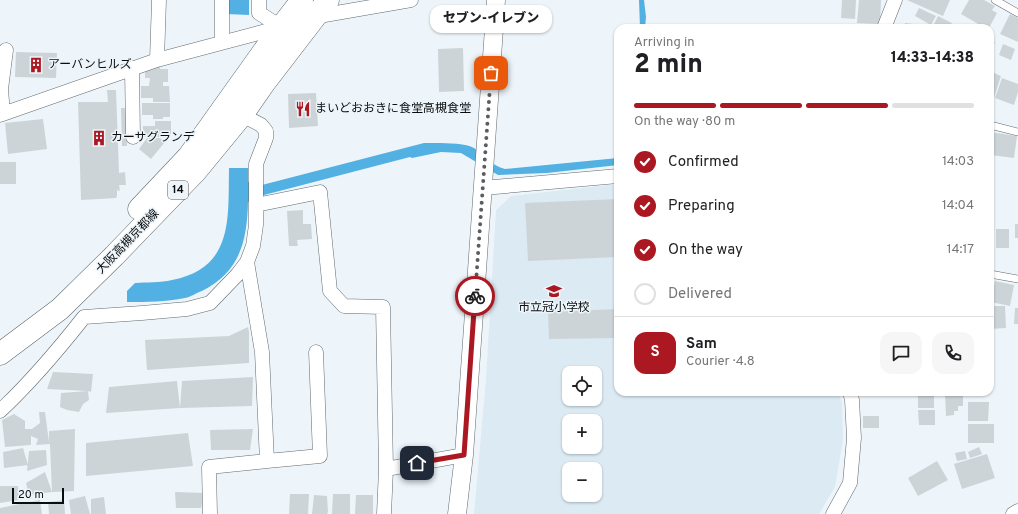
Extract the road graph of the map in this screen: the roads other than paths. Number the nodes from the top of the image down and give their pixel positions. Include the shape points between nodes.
1 (159, 0) edge
2 (222, 0) edge
3 (259, 0) edge
4 (408, 0) edge
5 (496, 0) edge
6 (895, 0) edge
7 (995, 0) edge
8 (315, 5) edge
9 (1018, 13) edge
10 (886, 24) edge
11 (281, 27) junction
12 (222, 42) junction
13 (6, 50) dead end
14 (157, 60) junction
15 (132, 68) junction
16 (2, 114) edge
17 (242, 115) junction
18 (994, 126) edge
19 (1018, 132) edge
20 (132, 137) dead end
21 (614, 176) edge
22 (484, 180) junction
23 (256, 203) junction
24 (247, 262) junction
25 (994, 275) edge
26 (1018, 279) edge
27 (0, 337) edge
28 (316, 352) dead end
29 (0, 354) edge
30 (851, 396) edge
31 (0, 411) edge
32 (464, 455) junction
33 (267, 461) junction
34 (386, 469) junction
35 (1018, 512) edge
36 (210, 514) edge
37 (384, 514) edge
38 (457, 514) edge
39 (832, 514) edge
40 (1013, 514) edge

1 - 14 street
2 - 12 street
3 - 11 street via 259,13
4 - 8 street
5 - 22 street
6 - 10 street
7 - 9 lane
8 - 11 main road, 大阪高槻京都線 / 14
8 - 17 main road, 大阪高槻京都線 / 14
11 - 12 street
11 - 27 main road, 大阪高槻京都線 / 14 via 189,156 104,247 45,303
12 - 14 street
13 - 16 street via 1,89
14 - 15 street
15 - 16 street
15 - 20 street
17 - 23 street via 262,125 267,134 256,164
17 - 29 main road, 大阪高槻京都線 / 14 via 196,171 114,256 60,309
18 - 19 lane
21 - 22 street
22 - 32 street
23 - 24 street via 255,236
23 - 34 street via 320,192 330,291 344,306 384,307
24 - 31 street via 210,303 187,309 142,314 84,317 48,362
24 - 33 street via 262,352
25 - 26 lane
28 - 33 street via 320,456
30 - 39 street via 854,438 850,483
32 - 34 street
32 - 38 street
33 - 36 street via 209,467
34 - 37 street
35 - 40 street

